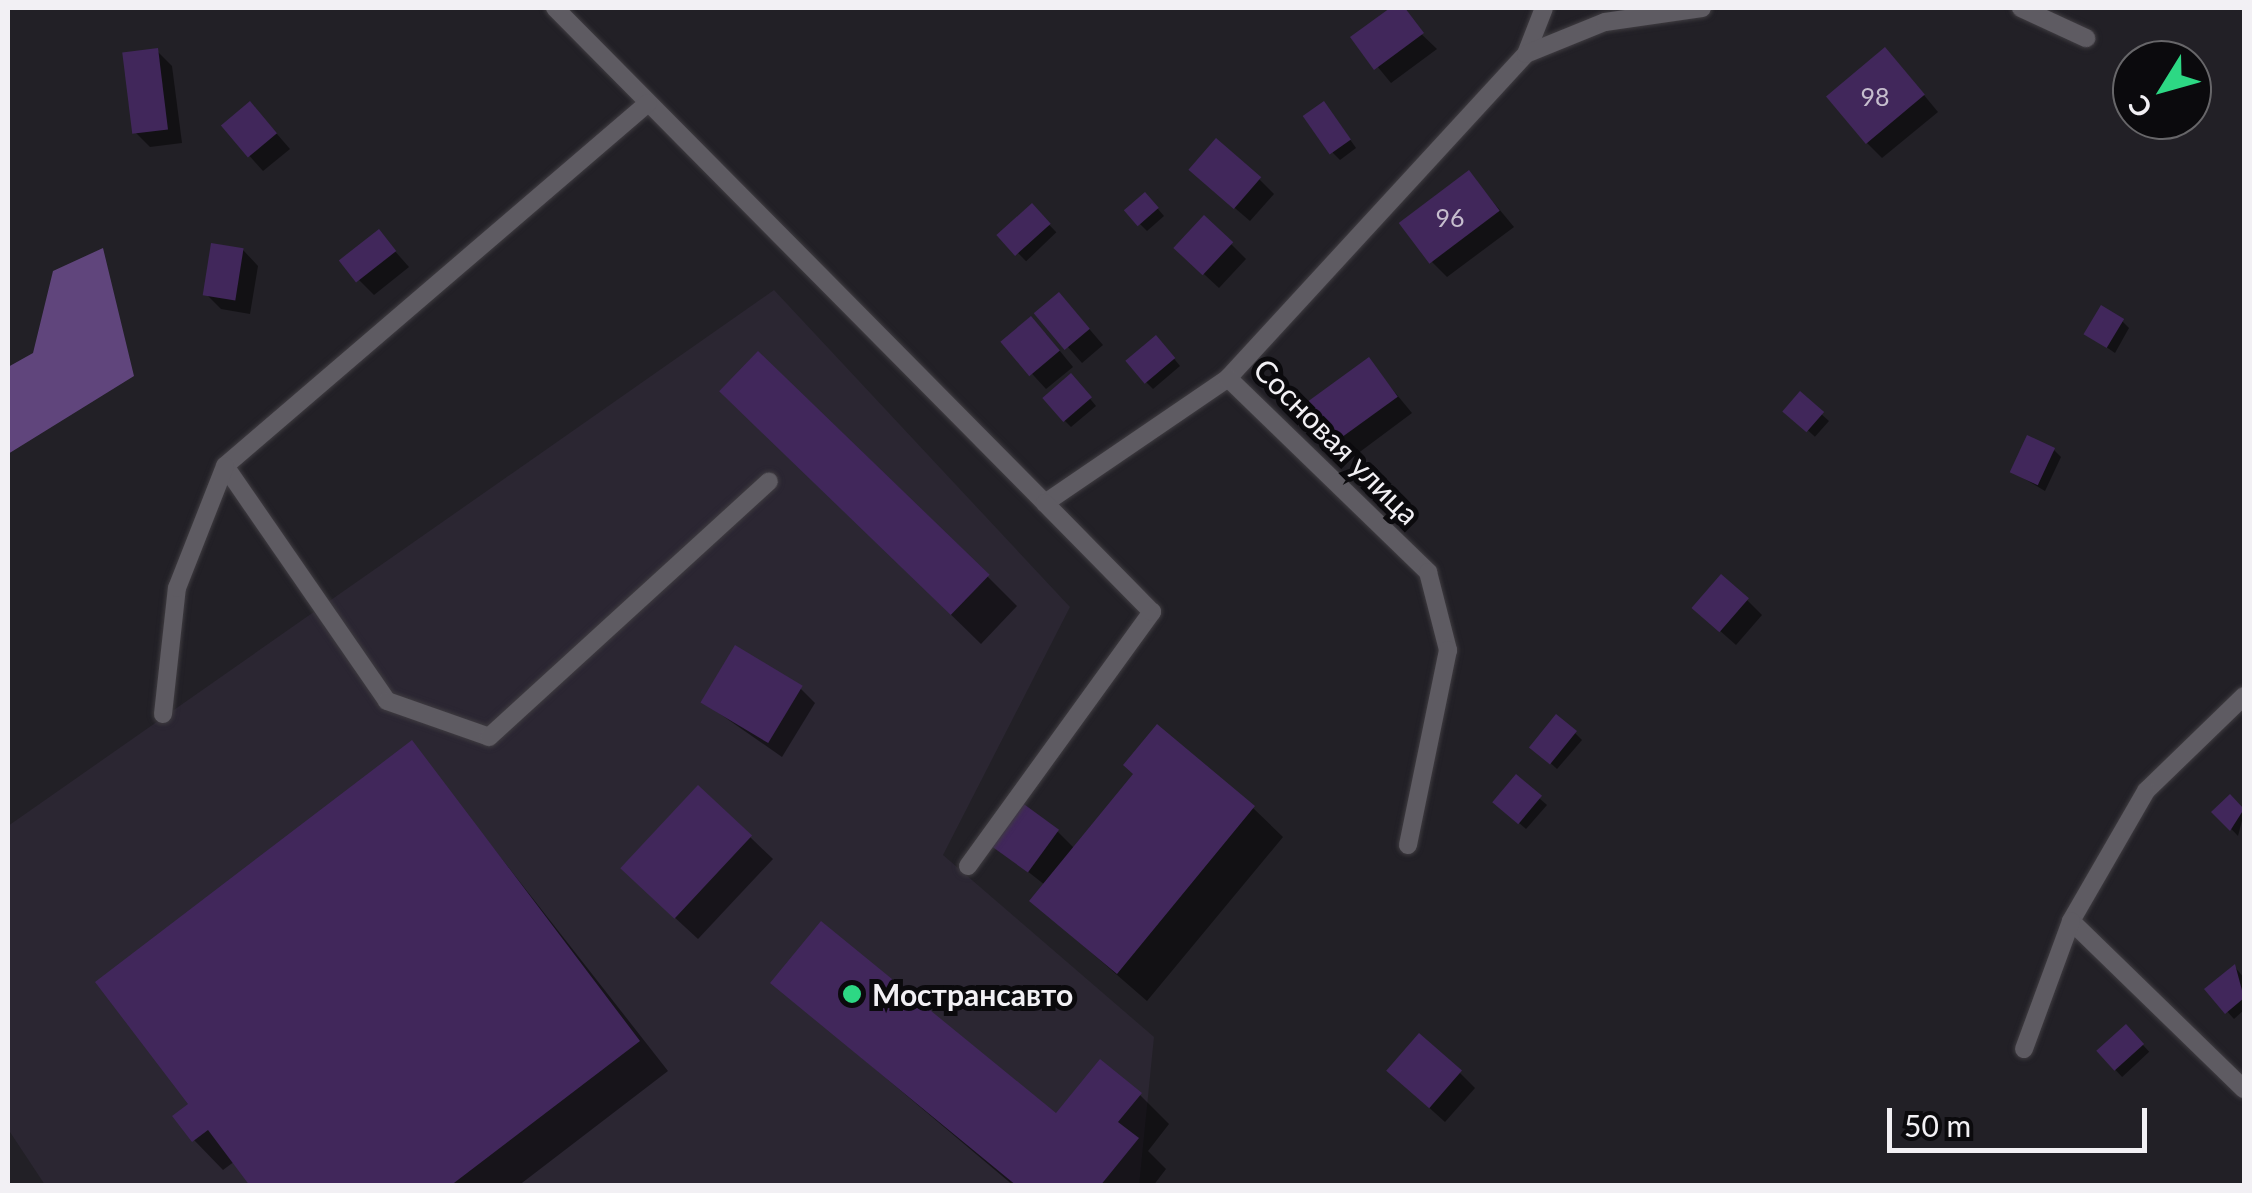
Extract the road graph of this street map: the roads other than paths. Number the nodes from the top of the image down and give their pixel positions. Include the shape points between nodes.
1 (555, 8) edge
2 (1544, 8) edge
3 (1702, 8) edge
4 (2022, 8) edge
5 (2086, 38) dead end
6 (1526, 54) junction
7 (648, 102) junction
8 (1228, 378) junction
9 (225, 466) junction
10 (769, 481) dead end
11 (1044, 504) junction
12 (2244, 696) edge
13 (163, 714) dead end
14 (1408, 845) dead end
15 (968, 866) dead end
16 (2071, 921) junction
17 (2024, 1049) dead end
18 (2244, 1089) edge

1 - 7 lane
2 - 6 lane, Сосновая улица
3 - 6 lane, Сосновая улица via 1605,22
4 - 5 lane
6 - 8 lane, Сосновая улица
7 - 9 lane
7 - 11 lane
8 - 11 lane
8 - 14 lane, Сосновая улица via 1428,572 1448,650
9 - 10 lane via 387,701 489,737
9 - 13 lane via 177,588
11 - 15 lane via 1152,612
12 - 16 lane via 2146,790
16 - 17 lane
16 - 18 lane

